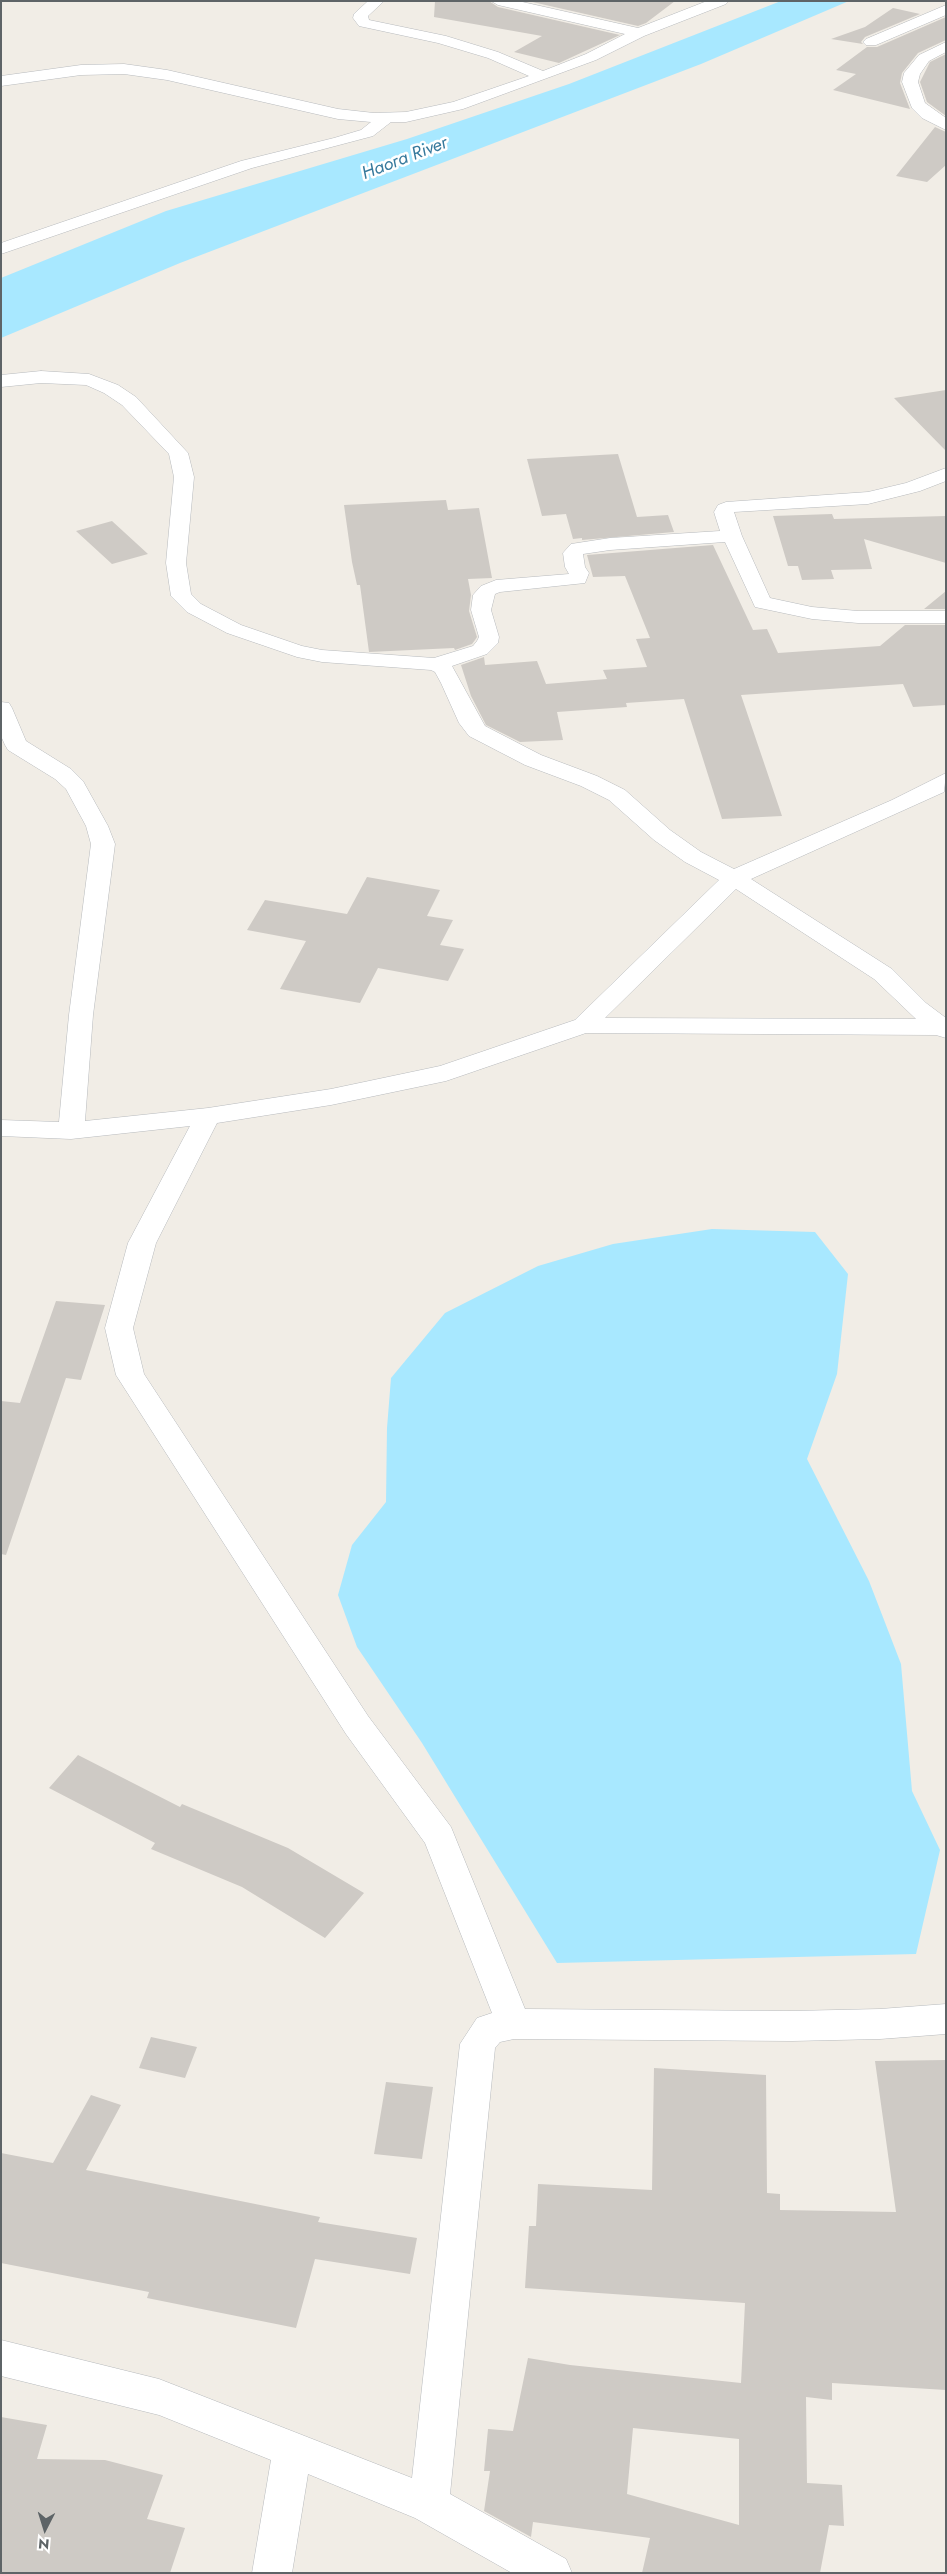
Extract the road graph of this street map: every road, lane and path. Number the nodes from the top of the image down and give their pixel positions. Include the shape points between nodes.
1 (377, 1) edge
2 (498, 1) edge
3 (721, 1) edge
4 (946, 9) edge
5 (639, 33) junction
6 (871, 42) dead end
7 (946, 46) edge
8 (544, 76) junction
9 (1, 82) edge
10 (387, 118) junction
11 (946, 125) edge
12 (1, 250) edge
13 (1, 381) edge
14 (946, 474) edge
15 (732, 536) junction
16 (946, 617) edge
17 (435, 664) junction
18 (1, 708) edge
19 (946, 780) edge
20 (734, 878) junction
21 (584, 1025) junction
22 (943, 1028) edge
23 (208, 1116) junction
24 (1, 1128) edge
25 (70, 1131) junction
26 (946, 2019) edge
27 (514, 2024) junction
28 (1, 2358) edge
29 (292, 2449) junction
30 (430, 2504) junction
31 (272, 2573) edge
32 (552, 2573) edge

1 - 8 street via 361,14 364,23 441,39 493,55
2 - 5 street
3 - 5 street
4 - 6 street
5 - 8 street
7 - 11 street via 924,58 912,73 910,82 918,105
8 - 10 street via 440,110
9 - 10 street via 81,70 124,69 167,75 330,113
10 - 12 street via 367,133 247,164
13 - 17 street via 41,376 89,380 129,400 178,453 184,477 176,564 181,596 194,608 234,629 297,651 322,656
14 - 15 street via 913,487 868,498 733,506 724,512
15 - 16 street via 762,603 812,613 858,617
15 - 17 street via 578,548 573,553 578,579 496,586 488,590 483,595 481,610 489,637 487,643 480,650
17 - 20 street via 443,668 477,731 533,760 589,781 617,796 692,857
18 - 25 street via 16,744 63,774 75,786 103,844 80,1015
19 - 20 street via 900,805
20 - 21 street
20 - 22 street via 884,974
21 - 22 street
21 - 23 street via 446,1073 331,1097
23 - 25 street
23 - 27 street via 142,1243 119,1328 130,1375 357,1725 439,1837
24 - 25 street
26 - 27 street via 792,2026
27 - 30 street via 489,2030 478,2044
28 - 29 street via 159,2397
29 - 30 street
29 - 31 street
30 - 32 street

